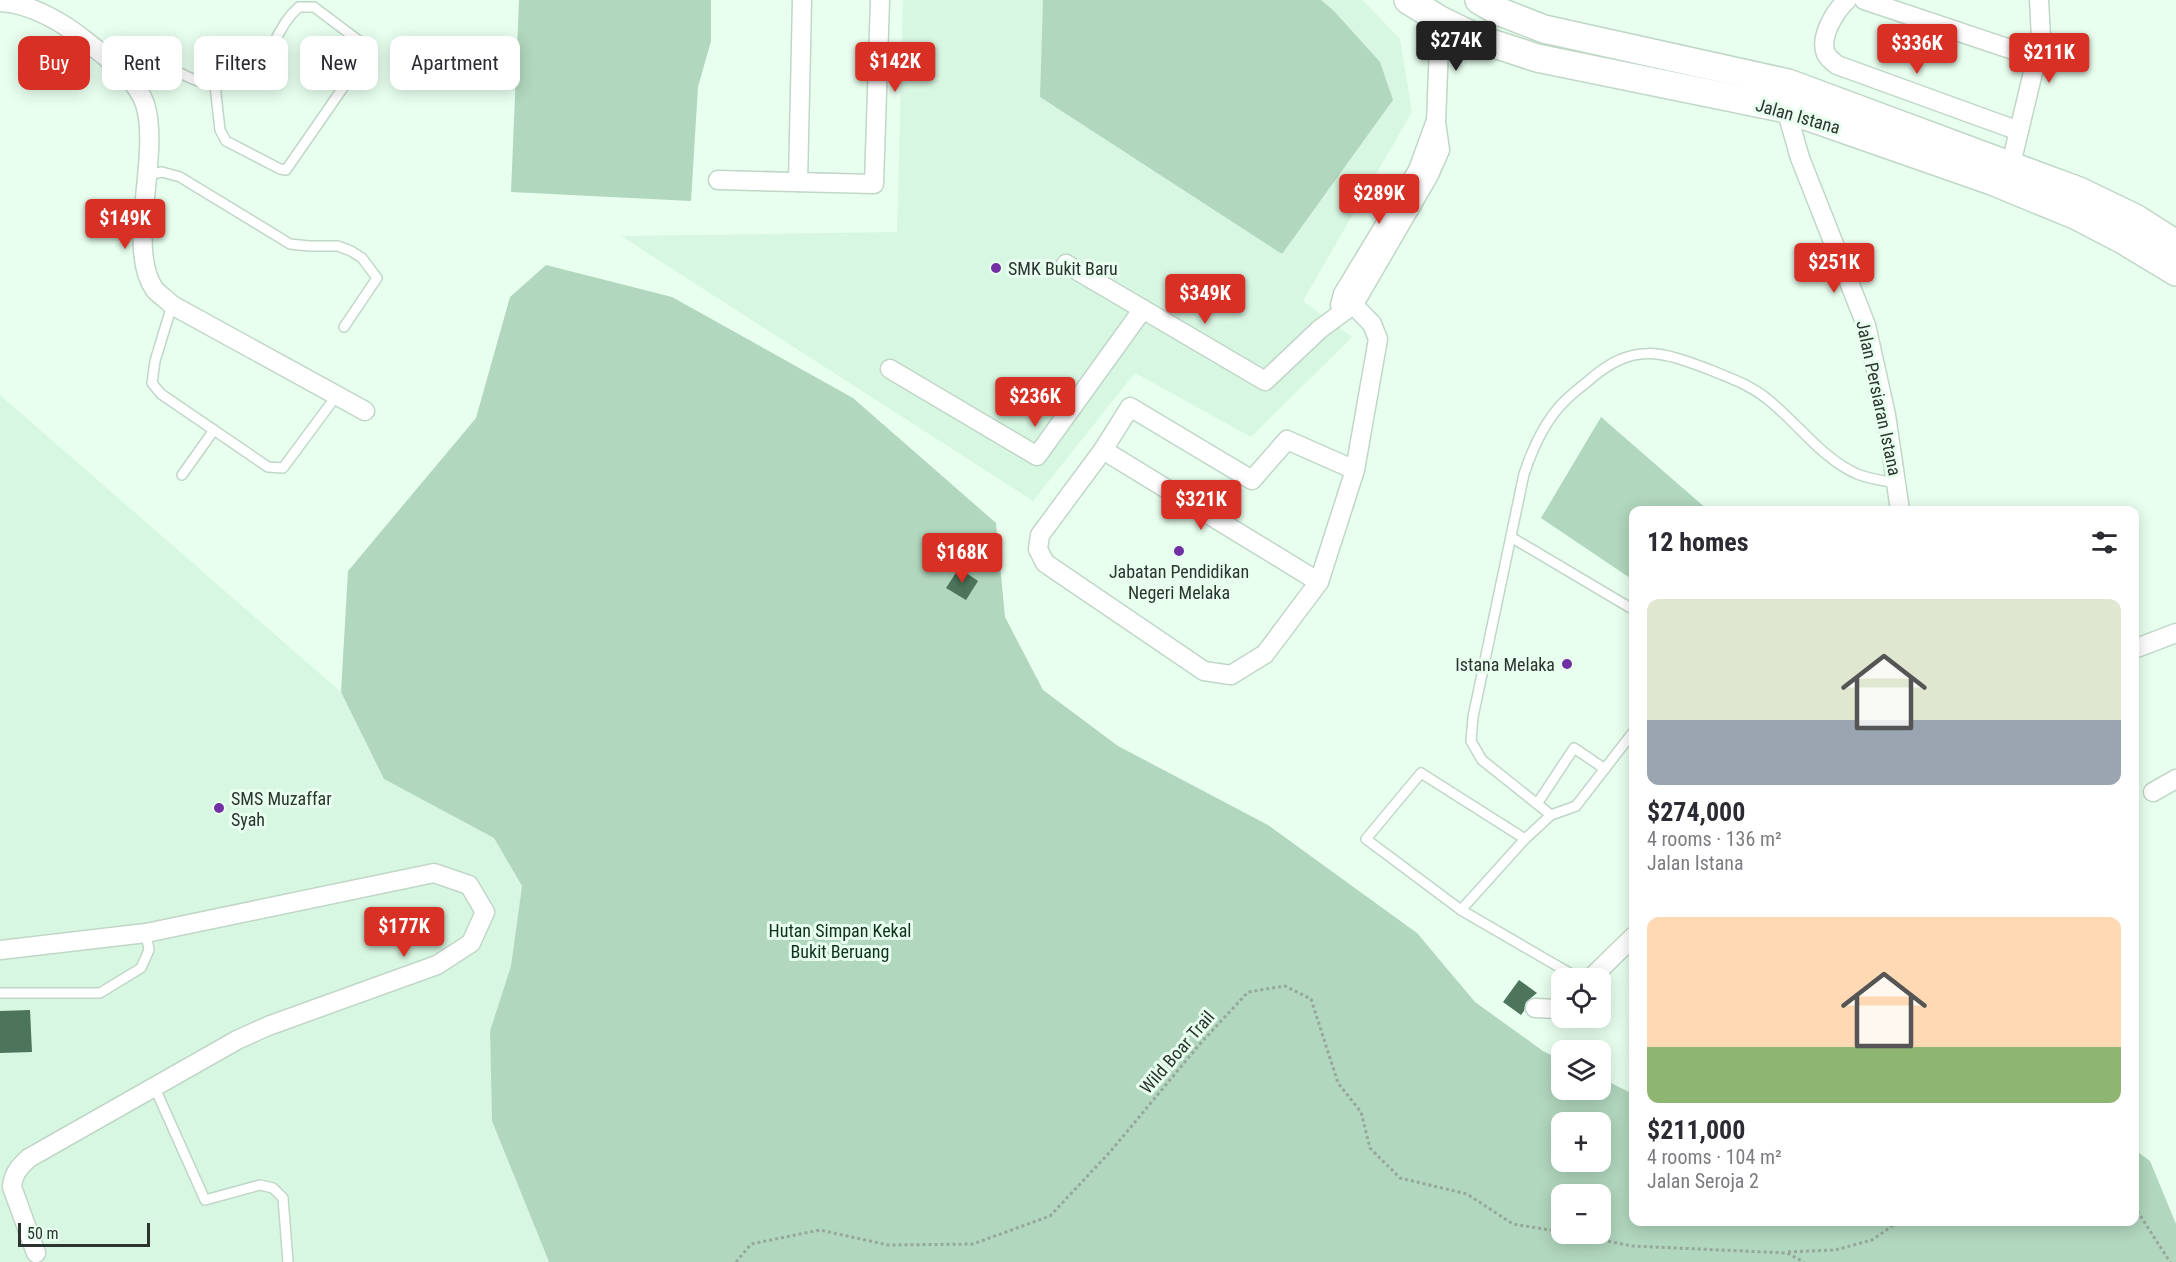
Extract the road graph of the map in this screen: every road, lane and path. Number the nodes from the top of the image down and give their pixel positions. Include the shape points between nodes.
1 (802, 0) edge
2 (880, 0) edge
3 (1408, 0) edge
4 (1479, 0) edge
5 (1847, 0) edge
6 (1864, 0) edge
7 (2039, 0) edge
8 (0, 2) edge
9 (302, 3) edge
10 (1438, 10) edge
11 (277, 36) edge
12 (1589, 39) junction
13 (102, 53) edge
14 (2037, 58) junction
15 (136, 90) edge
16 (215, 90) edge
17 (1787, 96) junction
18 (2019, 131) junction
19 (2011, 164) junction
20 (147, 175) junction
21 (718, 180) dead end
22 (798, 182) junction
23 (2176, 244) edge
24 (1066, 264) dead end
25 (2176, 272) edge
26 (1349, 299) junction
27 (172, 305) junction
28 (1143, 309) junction
29 (344, 327) dead end
30 (890, 369) dead end
31 (338, 395) junction
32 (364, 411) dead end
33 (214, 430) junction
34 (1103, 450) junction
35 (1356, 470) junction
36 (182, 475) dead end
37 (1896, 483) junction
38 (1899, 506) edge
39 (1511, 537) junction
40 (1319, 582) junction
41 (1629, 607) edge
42 (2176, 633) edge
43 (2139, 647) edge
44 (1629, 738) edge
45 (1605, 769) junction
46 (2176, 779) edge
47 (2153, 792) dead end
48 (1537, 804) junction
49 (1551, 815) junction
50 (1525, 839) junction
51 (1461, 909) junction
52 (146, 933) junction
53 (1629, 941) edge
54 (0, 950) edge
55 (1561, 968) edge
56 (1601, 968) edge
57 (0, 993) edge
58 (1535, 1008) dead end
59 (1551, 1009) edge
60 (154, 1086) junction
61 (2139, 1214) edge
62 (1892, 1226) edge
63 (1551, 1230) edge
64 (1611, 1242) edge
65 (1787, 1252) junction
66 (36, 1253) dead end
67 (288, 1262) edge
68 (736, 1262) edge
69 (1804, 1262) edge
70 (2170, 1262) edge

1 - 22 street
2 - 22 street via 874,184
3 - 10 main road, Jalan Istana
4 - 12 main road, Jalan Istana via 1544,29
5 - 18 street via 1829,24 1825,43 1826,53 1836,65
6 - 14 street
7 - 14 street via 2041,39
8 - 13 street via 41,13
9 - 11 lane
9 - 16 lane via 314,7 366,46 367,53 286,170 226,141 220,130
10 - 12 main road via 1461,12 1541,38
10 - 17 main road, Jalan Istana via 1479,39 1537,58
10 - 26 street via 1436,122 1418,170
12 - 17 main road, Jalan Istana
14 - 18 street
15 - 20 street via 144,103 150,130
17 - 19 main road, Jalan Istana
17 - 25 main road, Jalan Istana via 2077,216
17 - 37 street, Jalan Persiaran Istana via 1800,158 1866,325
18 - 19 street
19 - 23 main road, Jalan Istana via 2079,190
20 - 27 street via 143,245 146,270 155,289
20 - 29 lane via 162,172 180,177 290,244 338,246 362,258 377,278
21 - 22 street
24 - 28 street
26 - 28 street via 1336,316 1265,381
26 - 35 street via 1372,324 1377,339
27 - 31 street
27 - 33 lane via 152,383 161,394
28 - 30 street via 1037,456
31 - 32 street
31 - 33 lane via 284,468 268,467
33 - 36 lane
34 - 35 street via 1130,407 1252,480 1287,440
34 - 40 street
34 - 40 street via 1040,535 1038,549 1045,563 1204,671 1231,675 1265,654
35 - 40 street
37 - 38 street, Jalan Persiaran Istana
37 - 39 lane via 1855,473 1835,461 1766,398 1745,384 1659,353 1635,354 1614,361 1596,374 1560,406 1545,426 1524,474
39 - 41 lane
39 - 48 lane via 1471,741 1482,760
42 - 43 street
44 - 45 lane
45 - 48 lane via 1574,748
45 - 49 lane via 1576,806
46 - 47 street
48 - 49 lane
49 - 50 lane
50 - 51 lane
50 - 51 lane via 1421,773 1366,839
51 - 55 lane
52 - 54 street
52 - 57 lane via 149,950 141,968 100,993
52 - 60 street via 434,873 469,885 485,912 471,943 437,965 268,1026
53 - 56 street
58 - 59 street
60 - 66 street via 20,1166 12,1187
60 - 67 lane via 205,1200 260,1185 273,1188 282,1198
61 - 70 path
62 - 65 path via 1872,1240 1835,1250
63 - 68 path, Wild Boar Trail via 1514,1224 1467,1194 1400,1178 1370,1148 1361,1113 1338,1083 1311,999 1285,986 1248,992 1050,1216 973,1244 888,1245 820,1230 751,1244
64 - 65 path
65 - 69 path

